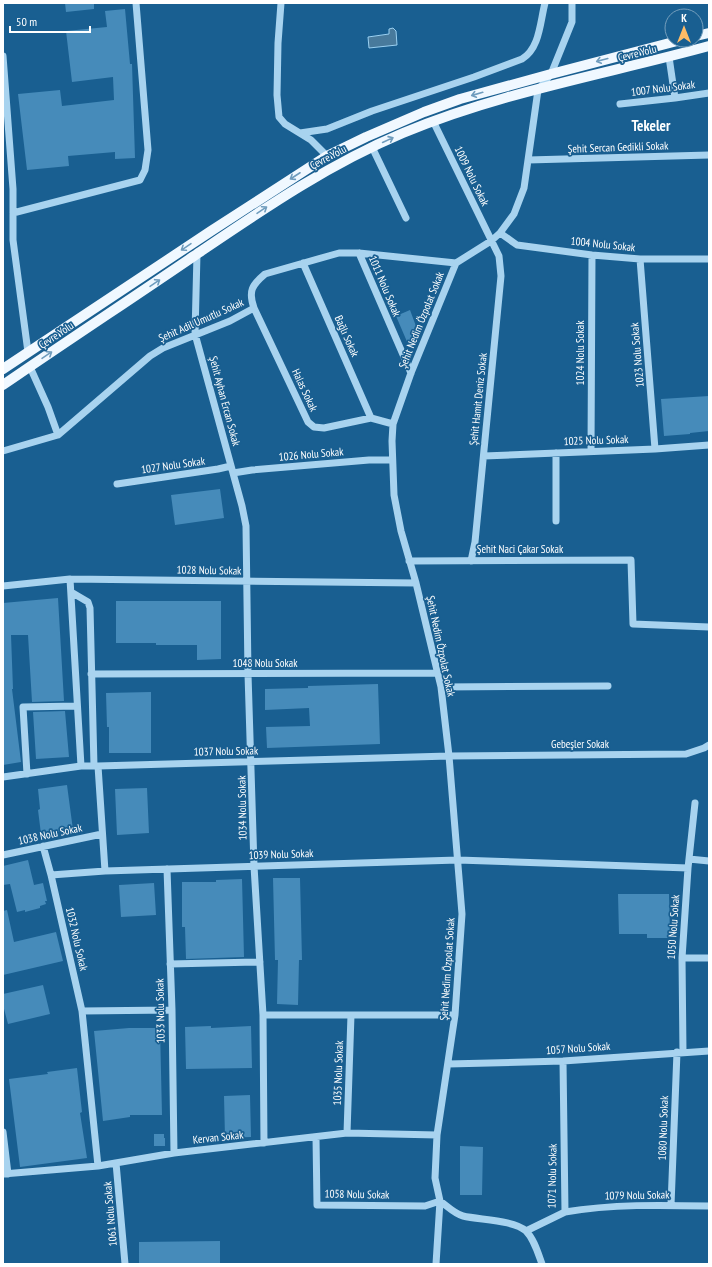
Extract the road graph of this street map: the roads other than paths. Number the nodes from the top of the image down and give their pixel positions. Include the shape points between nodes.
1 (136, 3) edge
2 (282, 3) edge
3 (545, 3) edge
4 (572, 3) edge
5 (664, 44) edge
6 (709, 46) edge
7 (3, 56) edge
8 (670, 57) junction
9 (551, 74) junction
10 (538, 90) junction
11 (709, 92) edge
12 (675, 98) junction
13 (620, 104) dead end
14 (433, 121) junction
15 (300, 133) junction
16 (372, 148) junction
17 (709, 155) edge
18 (7, 156) edge
19 (327, 156) junction
20 (528, 160) junction
21 (13, 213) junction
22 (406, 218) dead end
23 (500, 233) junction
24 (491, 241) junction
25 (359, 252) junction
26 (197, 254) junction
27 (592, 255) junction
28 (640, 259) junction
29 (709, 259) edge
30 (303, 263) junction
31 (456, 263) junction
32 (254, 308) junction
33 (195, 334) junction
34 (28, 352) junction
35 (30, 366) junction
36 (3, 369) edge
37 (411, 373) junction
38 (3, 385) edge
39 (371, 418) junction
40 (393, 424) junction
41 (58, 436) junction
42 (709, 445) edge
43 (655, 449) junction
44 (3, 451) edge
45 (591, 452) junction
46 (556, 453) junction
47 (484, 456) junction
48 (392, 460) junction
49 (232, 470) junction
50 (117, 484) dead end
51 (556, 521) dead end
52 (471, 560) junction
53 (409, 561) junction
54 (70, 579) junction
55 (247, 581) junction
56 (416, 583) junction
57 (3, 586) edge
58 (71, 592) junction
59 (709, 627) edge
60 (438, 673) junction
61 (91, 674) junction
62 (248, 674) junction
63 (608, 686) dead end
64 (441, 687) junction
65 (77, 706) junction
66 (709, 745) edge
67 (449, 756) junction
68 (252, 762) junction
69 (81, 766) junction
70 (96, 766) junction
71 (27, 774) junction
72 (3, 777) edge
73 (695, 803) dead end
74 (102, 834) junction
75 (44, 846) junction
76 (3, 855) edge
77 (689, 859) junction
78 (458, 860) junction
79 (709, 861) edge
80 (254, 866) junction
81 (688, 868) junction
82 (167, 869) junction
83 (104, 871) junction
84 (51, 875) junction
85 (682, 958) junction
86 (709, 958) edge
87 (260, 962) junction
88 (170, 964) junction
89 (172, 1010) junction
90 (82, 1012) junction
91 (263, 1014) junction
92 (351, 1015) junction
93 (455, 1015) junction
94 (709, 1051) edge
95 (680, 1052) junction
96 (563, 1061) junction
97 (448, 1064) junction
98 (3, 1132) edge
99 (347, 1133) junction
100 (437, 1135) junction
101 (316, 1137) junction
102 (264, 1143) junction
103 (174, 1153) junction
104 (116, 1163) junction
105 (98, 1166) junction
106 (6, 1174) edge
107 (440, 1201) junction
108 (671, 1205) junction
109 (709, 1206) edge
110 (565, 1212) junction
111 (526, 1231) junction
112 (125, 1264) edge
113 (436, 1264) edge
114 (542, 1264) edge

1 - 21 street via 148,150 145,170 140,180
2 - 15 street via 278,43 279,117
3 - 15 street via 535,47 522,59 327,129
4 - 9 street via 572,22
5 -> 9 main road, Çevre Yolu
6 - 8 main road, Çevre Yolu
7 - 18 street
8 - 10 main road, Çevre Yolu
8 - 12 street
9 - 10 street
9 -> 19 main road, Çevre Yolu via 460,99 424,112
10 - 14 main road, Çevre Yolu
10 - 20 street, Şehit Nedim Özpolat Sokak
11 - 12 street, 1007 Nolu Sokak
12 - 13 street, 1007 Nolu Sokak
16 -> 14 main road, Çevre Yolu
14 - 24 street, 1009 Nolu Sokak
15 - 19 street via 312,140
16 - 22 street
26 -> 16 main road, Çevre Yolu via 297,187
17 - 20 street, Şehit Sercan Gedikli Sokak
18 - 21 street
19 -> 34 main road, Çevre Yolu
20 - 23 street, Şehit Nedim Özpolat Sokak via 524,188 514,214
21 - 34 street via 13,240
23 - 24 street, Şehit Nedim Özpolat Sokak
23 - 27 street, 1004 Nolu Sokak via 517,244
24 - 31 street, Şehit Nedim Özpolat Sokak
24 - 47 street, Şehit Hamit Deniz Sokak via 498,256 501,276
25 - 30 street, Şehit Adil Umutlu Sokak via 340,253
25 - 31 street, Şehit Adil Umutlu Sokak
25 - 37 street, 1011 Nolu Sokak
26 - 33 street, Şehit Ayhan Ercan Sokak
35 -> 26 main road, Çevre Yolu
27 - 28 street, 1004 Nolu Sokak
27 - 45 street, 1024 Nolu Sokak
28 - 29 street, 1004 Nolu Sokak
28 - 43 street, 1023 Nolu Sokak
30 - 32 street, Şehit Adil Umutlu Sokak via 265,274 257,281 250,298
30 - 39 street, Bağlı Sokak
31 - 37 street, Şehit Nedim Özpolat Sokak
32 - 33 street, Şehit Adil Umutlu Sokak via 230,322
32 - 39 street, Halas Sokak via 308,422 314,427 324,428
33 - 41 street, Şehit Adil Umutlu Sokak via 150,356
33 - 49 street, Şehit Ayhan Ercan Sokak
34 - 36 main road, Çevre Yolu
35 - 38 main road, Çevre Yolu
35 - 41 street
37 - 40 street, Şehit Nedim Özpolat Sokak
39 - 40 street, Halas Sokak
40 - 48 street, Şehit Nedim Özpolat Sokak
41 - 44 street, Şehit Adil Umutlu Sokak
42 - 43 street, 1025 Nolu Sokak
43 - 45 street, 1025 Nolu Sokak
45 - 46 street, 1025 Nolu Sokak
46 - 47 street, 1025 Nolu Sokak
46 - 51 street
47 - 52 street, Şehit Hamit Deniz Sokak
48 - 49 street, 1026 Nolu Sokak
48 - 53 street, Şehit Nedim Özpolat Sokak via 394,495
49 - 50 street, 1027 Nolu Sokak
49 - 55 street, 1034 Nolu Sokak via 246,526
52 - 53 street, Şehit Naci Çakar Sokak
52 - 59 street, Şehit Naci Çakar Sokak via 631,560 633,624
53 - 56 street, Şehit Nedim Özpolat Sokak
54 - 55 street, 1028 Nolu Sokak
54 - 57 street, 1028 Nolu Sokak
54 - 58 street
55 - 56 street, 1028 Nolu Sokak
55 - 62 street, 1034 Nolu Sokak
56 - 60 street, Şehit Nedim Özpolat Sokak
58 - 61 street via 88,602 90,608
58 - 65 street
60 - 62 street, 1048 Nolu Sokak
60 - 64 street, Şehit Nedim Özpolat Sokak
61 - 62 street, 1048 Nolu Sokak
61 - 70 street
62 - 68 street, 1034 Nolu Sokak
63 - 64 street
64 - 67 street, Şehit Nedim Özpolat Sokak
65 - 69 street
65 - 71 street via 23,707
66 - 67 street, Gebeşler Sokak via 686,754
67 - 68 street, 1037 Nolu Sokak
67 - 78 street, Şehit Nedim Özpolat Sokak
68 - 70 street, 1037 Nolu Sokak
68 - 80 street, 1034 Nolu Sokak
69 - 70 street, 1037 Nolu Sokak
69 - 71 street, 1037 Nolu Sokak
70 - 74 street
71 - 72 street, 1037 Nolu Sokak
73 - 77 street, 1050 Nolu Sokak
74 - 75 street, 1038 Nolu Sokak
74 - 83 street
75 - 76 street, 1038 Nolu Sokak
75 - 84 street, 1032 Nolu Sokak
77 - 79 street
77 - 81 street, 1050 Nolu Sokak
78 - 80 street, 1039 Nolu Sokak
78 - 81 street, 1039 Nolu Sokak
78 - 93 street, Şehit Nedim Özpolat Sokak via 462,914
80 - 82 street, 1039 Nolu Sokak
80 - 87 street, 1034 Nolu Sokak
81 - 85 street, 1050 Nolu Sokak
82 - 83 street, 1039 Nolu Sokak
82 - 88 street, 1033 Nolu Sokak
83 - 84 street
84 - 90 street, 1032 Nolu Sokak
85 - 86 street
85 - 95 street, 1050 Nolu Sokak
87 - 88 street
87 - 91 street, 1034 Nolu Sokak
88 - 89 street, 1033 Nolu Sokak
89 - 90 street
89 - 103 street, 1033 Nolu Sokak
90 - 105 street, 1032 Nolu Sokak
91 - 92 street
91 - 102 street, 1034 Nolu Sokak
92 - 93 street
92 - 99 street, 1035 Nolu Sokak
93 - 97 street, Şehit Nedim Özpolat Sokak
94 - 95 street, 1057 Nolu Sokak
95 - 96 street, 1057 Nolu Sokak
95 - 108 street, 1080 Nolu Sokak
96 - 97 street, 1057 Nolu Sokak
96 - 110 street, 1071 Nolu Sokak
97 - 100 street, Şehit Nedim Özpolat Sokak
98 - 106 street
99 - 100 street, Kervan Sokak
99 - 101 street, Kervan Sokak
100 - 107 street, Şehit Nedim Özpolat Sokak via 435,1178
101 - 102 street, Kervan Sokak
101 - 107 street, 1058 Nolu Sokak via 317,1205 425,1206
102 - 103 street, Kervan Sokak
103 - 104 street, Kervan Sokak
104 - 105 street, Kervan Sokak
104 - 112 street, 1061 Nolu Sokak
105 - 106 street, Kervan Sokak
107 - 111 street via 462,1216 504,1222
107 - 113 street, Şehit Nedim Özpolat Sokak
108 - 109 street, 1079 Nolu Sokak
108 - 110 street, 1079 Nolu Sokak via 594,1207
110 - 111 street, 1071 Nolu Sokak
111 - 114 street

